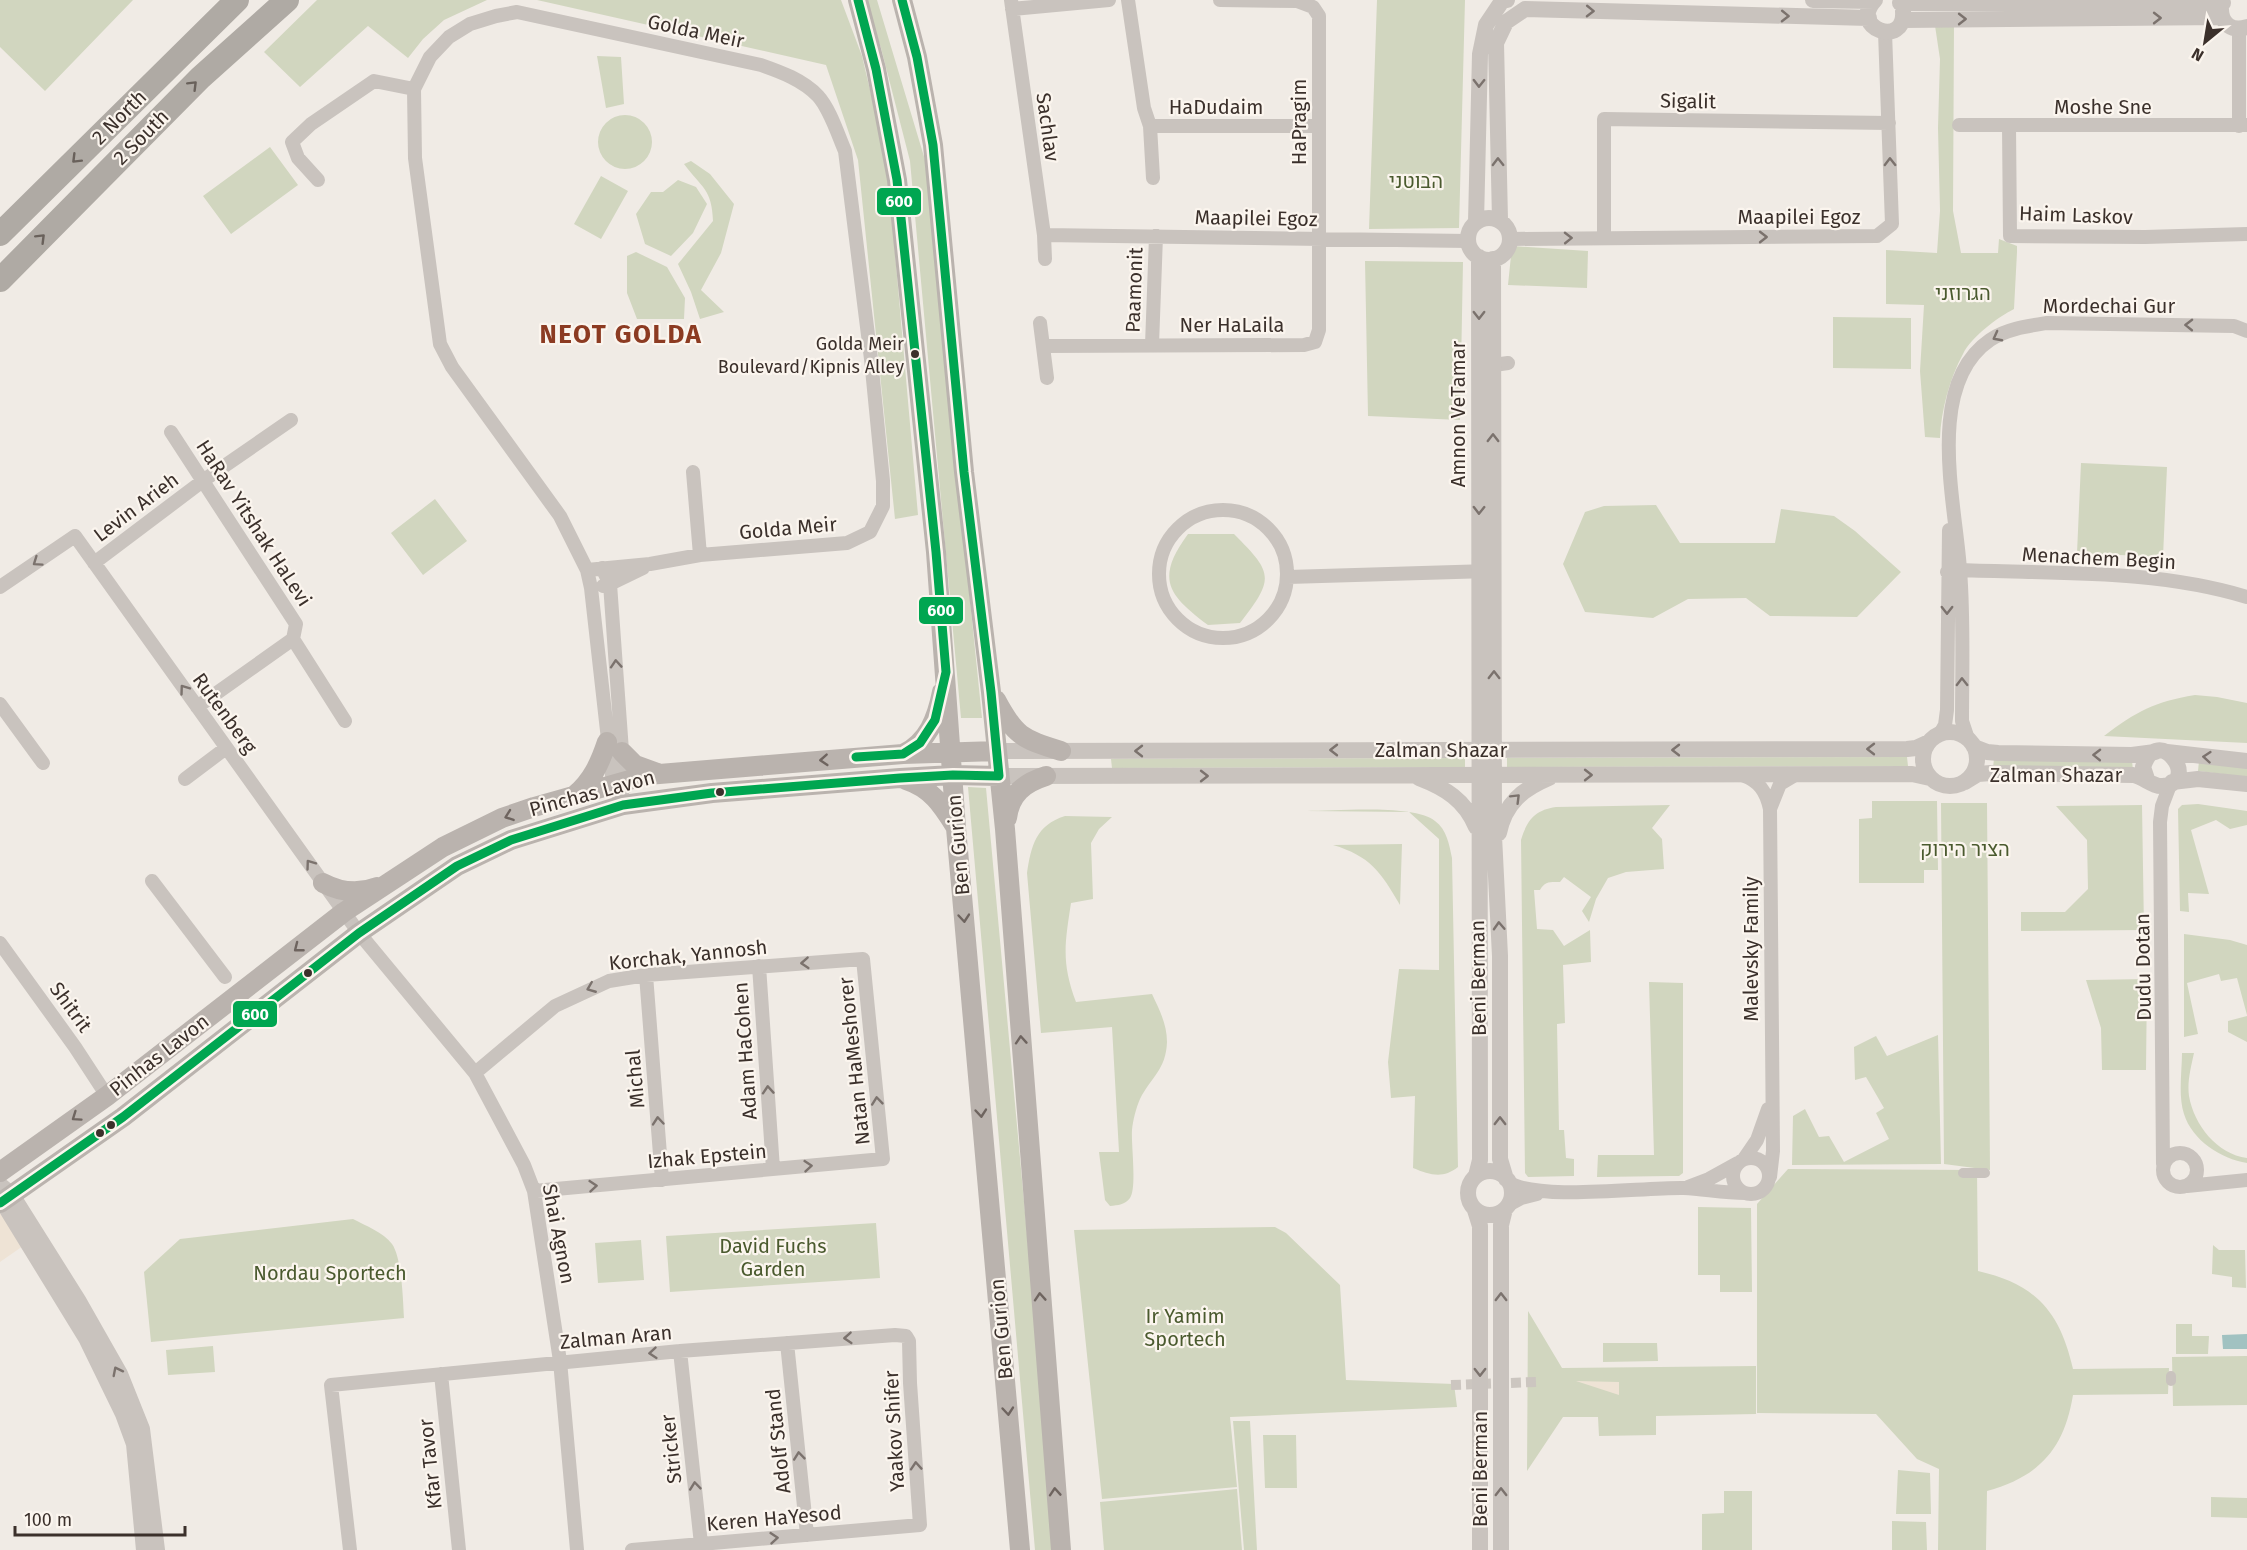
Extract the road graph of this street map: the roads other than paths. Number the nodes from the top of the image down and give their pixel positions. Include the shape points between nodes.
1 (237, 0) edge
2 (287, 0) edge
3 (858, 0) edge
4 (902, 0) edge
5 (1109, 0) edge
6 (1128, 0) edge
7 (1220, 0) edge
8 (1507, 0) edge
9 (1813, 0) edge
10 (1874, 1) edge
11 (1011, 4) edge
12 (2223, 7) edge
13 (1900, 8) edge
14 (1869, 18) junction
15 (2243, 28) edge
16 (1492, 29) junction
17 (1885, 32) junction
18 (414, 89) junction
19 (1889, 123) junction
20 (2243, 125) edge
21 (1150, 126) junction
22 (1318, 126) junction
23 (1959, 126) dead end
24 (2008, 126) junction
25 (1153, 178) dead end
26 (318, 180) dead end
27 (1500, 220) junction
28 (1476, 222) junction
29 (0, 234) edge
30 (2247, 234) edge
31 (1044, 235) junction
32 (1156, 236) junction
33 (1604, 237) junction
34 (1320, 238) junction
35 (1510, 239) junction
36 (1468, 241) junction
37 (1486, 258) junction
38 (1045, 259) dead end
39 (0, 280) edge
40 (1040, 323) dead end
41 (2247, 331) edge
42 (1152, 345) junction
43 (1044, 346) junction
44 (1047, 378) dead end
45 (291, 420) dead end
46 (171, 432) dead end
47 (693, 472) dead end
48 (204, 480) junction
49 (700, 555) junction
50 (94, 563) junction
51 (650, 564) junction
52 (602, 568) junction
53 (587, 570) junction
54 (1486, 571) junction
55 (1954, 571) junction
56 (1288, 577) junction
57 (610, 584) junction
58 (0, 587) edge
59 (591, 588) junction
60 (2247, 597) edge
61 (293, 639) junction
62 (946, 672) junction
63 (991, 692) junction
64 (0, 704) edge
65 (619, 705) junction
66 (197, 706) junction
67 (604, 708) junction
68 (1486, 715) junction
69 (345, 721) dead end
70 (1934, 738) junction
71 (1971, 743) junction
72 (614, 747) junction
73 (226, 748) junction
74 (1440, 750) junction
75 (1487, 750) junction
76 (1531, 750) junction
77 (952, 751) junction
78 (997, 751) junction
79 (1061, 751) junction
80 (2161, 752) junction
81 (903, 754) junction
82 (2247, 761) edge
83 (43, 763) dead end
84 (660, 774) junction
85 (1487, 775) junction
86 (1556, 775) junction
87 (1742, 775) junction
88 (1795, 775) junction
89 (953, 776) junction
90 (999, 776) junction
91 (1046, 776) junction
92 (1412, 776) junction
93 (900, 778) junction
94 (1930, 778) junction
95 (185, 779) dead end
96 (620, 782) junction
97 (1965, 782) junction
98 (2149, 782) junction
99 (2171, 783) junction
100 (2247, 784) edge
101 (573, 796) junction
102 (623, 805) junction
103 (1770, 808) junction
104 (2160, 822) junction
105 (956, 828) junction
106 (1005, 829) junction
107 (1479, 834) junction
108 (1496, 873) junction
109 (393, 880) junction
110 (152, 881) dead end
111 (323, 883) junction
112 (344, 912) junction
113 (359, 933) junction
114 (0, 943) edge
115 (863, 959) joint
116 (759, 966) junction
117 (646, 975) junction
118 (225, 977) dead end
119 (475, 1073) junction
120 (1772, 1089) junction
121 (107, 1096) junction
122 (2164, 1113) junction
123 (883, 1159) joint
124 (2192, 1159) junction
125 (1741, 1161) junction
126 (2163, 1164) junction
127 (3, 1167) edge
128 (773, 1169) junction
129 (1963, 1173) dead end
130 (1984, 1173) dead end
131 (1476, 1176) junction
132 (1770, 1177) junction
133 (662, 1180) junction
134 (2245, 1180) edge
135 (1507, 1181) junction
136 (2187, 1186) junction
137 (1686, 1188) junction
138 (534, 1191) junction
139 (1563, 1191) junction
140 (1745, 1194) junction
141 (3, 1196) edge
142 (1507, 1207) junction
143 (1475, 1210) junction
144 (906, 1336) joint
145 (787, 1343) junction
146 (680, 1351) junction
147 (560, 1361) junction
148 (441, 1374) junction
149 (920, 1525) joint
150 (807, 1535) junction
151 (701, 1544) junction
152 (144, 1550) edge
153 (157, 1550) edge
154 (350, 1550) edge
155 (459, 1550) edge
156 (577, 1550) edge
157 (632, 1550) edge
158 (1020, 1550) edge
159 (1061, 1550) edge
160 (1480, 1550) edge
161 (1501, 1550) edge

1 -> 29 highway, 2 North
39 -> 2 highway, 2 South via 200,78
3 - 62 main road, Ben Gurion via 897,180
4 - 63 main road, Ben Gurion via 933,145 964,472
5 - 11 street
6 - 21 street, HaDudaim
7 - 22 street, HaPragim via 1297,2 1313,7 1319,16
8 - 16 street via 1502,1
9 - 10 street
10 - 14 street
11 - 31 street, Sachlav
12 - 13 street
12 - 15 street via 2226,25
13 - 17 street via 1896,29
16 -> 14 street via 1525,9
14 - 17 street via 1875,28
15 - 20 street
27 -> 16 street via 1496,43
16 -> 28 street via 1480,54
17 - 19 street, Maapilei Egoz
18 - 26 street via 374,81 311,124 292,142 298,158
18 - 49 street, Golda Meir via 430,57 449,37 470,24 517,12 761,65 794,77 819,97 845,151 871,359 883,506 870,532 847,543
18 - 53 street, Golda Meir via 415,158 440,344 452,367 560,516
33 -> 19 street, Maapilei Egoz via 1877,236 1892,224
19 - 33 street, Sigalit via 1604,119
20 - 24 street, Moshe Sne
21 - 22 street, HaDudaim
21 - 25 street, HaDudaim
22 - 34 street, HaPragim
23 - 24 street, Moshe Sne
24 - 30 street, Haim Laskov via 2010,236
27 - 28 street via 1485,218
27 - 35 street
28 - 36 street
31 - 32 street, Maapilei Egoz
31 - 38 street, Sachlav
32 - 34 street, Maapilei Egoz
32 - 42 street, Paamonit
35 -> 33 street, Maapilei Egoz
34 - 36 street, Maapilei Egoz
34 - 42 street, Ner HaLaila via 1319,330 1315,342
35 - 37 street via 1505,252
36 - 37 street via 1470,248
37 -> 54 street, Amnon VeTamar
54 -> 37 street, Amnon VeTamar via 1501,364
40 - 43 street
41 -> 55 street, Mordechai Gur via 2234,326 2047,323 2024,326 1991,339 1975,353 1956,388 1950,422 1947,458
42 - 43 street, Ner HaLaila
43 - 44 street
45 - 48 street, Levin Arieh
46 - 48 street, HaRav Yitshak HaLevi
47 - 49 street
48 - 50 street, Levin Arieh
48 - 61 street, HaRav Yitshak HaLevi via 296,624
49 - 51 street, Golda Meir
50 -> 58 street, Rutenberg via 75,536
66 -> 50 street, Rutenberg
51 - 52 street, Golda Meir
51 - 57 street, Golda Meir
52 - 53 street, Golda Meir
52 - 57 street, Golda Meir
53 - 59 street, Golda Meir
54 - 56 street
54 - 68 street, Amnon VeTamar
55 - 60 street, Menachem Begin via 2143,576
55 -> 70 street, Mordechai Gur via 1947,710 1945,725
71 -> 55 street, Mordechai Gur via 1962,721
56 - 56 street via 1286,559 1273,533 1250,515 1231,509 1208,510 1182,523 1167,540 1157,573 1164,601 1177,620 1192,631 1214,638 1239,637 1260,628 1283,600
57 - 59 street, Golda Meir
65 -> 57 street, Golda Meir
59 - 67 street, Golda Meir
61 - 66 street, HaRav Yitshak HaLevi
61 - 69 street, HaRav Yitshak HaLevi
62 - 77 main road, Ben Gurion
62 - 81 main road via 935,720 920,743
63 - 78 main road, Ben Gurion
63 - 79 main road via 1016,732
64 - 83 street
65 - 67 street
65 - 72 street, Golda Meir
66 - 73 street, Rutenberg
67 - 72 street, Golda Meir
68 - 74 street via 1463,741
68 - 75 street, Amnon VeTamar
68 - 76 street via 1502,735
70 - 71 street via 1954,732
70 -> 76 street, Zalman Shazar via 1907,749
70 - 94 street via 1923,761
80 -> 71 street, Zalman Shazar via 1998,753 1986,752
71 - 97 street via 1977,756 1976,767
72 - 84 main road via 635,765
72 - 96 street, Golda Meir
72 - 101 main road
73 - 95 street
111 -> 73 street, Rutenberg
74 - 75 street, Zalman Shazar
74 -> 79 street, Zalman Shazar
75 - 76 street, Zalman Shazar
75 - 85 street, Amnon VeTamar
77 - 78 main road, Zalman Shazar
77 - 81 main road
77 - 89 main road, Ben Gurion
78 - 79 street, Zalman Shazar
78 - 90 main road, Ben Gurion
82 -> 80 street, Zalman Shazar
80 - 98 street via 2148,756 2143,767
80 - 99 street via 2173,756 2178,766
81 -> 84 main road, Pinchas Lavon
84 - 96 main road, Pinchas Lavon
85 - 86 street, Zalman Shazar
85 - 92 street, Zalman Shazar
85 - 107 street, Beni Berman
85 - 108 street, Beni Berman
86 -> 87 street, Zalman Shazar
108 -> 86 street via 1504,814 1525,790
87 - 88 street, Zalman Shazar
87 - 103 street, Malevsky Family via 1757,783
88 - 94 street, Zalman Shazar via 1912,774
88 - 103 street, Malevsky Family via 1780,784
89 - 90 main road, Zalman Shazar
89 - 93 main road, Pinhas Lavon
89 - 105 main road, Ben Gurion
90 - 91 street, Zalman Shazar
90 - 106 main road, Ben Gurion
91 -> 92 street, Zalman Shazar
91 - 106 main road via 1030,781 1017,792 1008,810
92 - 107 street via 1460,800 1472,815
93 - 102 main road, Pinhas Lavon via 712,793
93 - 105 main road via 932,793
94 - 97 street via 1947,786
96 - 101 main road, Pinchas Lavon
96 - 102 street, Golda Meir
97 - 98 street, Zalman Shazar via 1978,774 1991,773 2133,775
98 - 99 street via 2161,787
98 - 104 street, Dudu Dotan
99 - 100 street via 2198,778
99 - 104 street, Dudu Dotan
101 -> 109 main road, Pinchas Lavon via 502,818 443,847
102 - 113 main road, Pinhas Lavon via 502,844 457,866
103 - 120 street, Malevsky Family
104 - 122 street, Dudu Dotan
105 -> 158 main road, Ben Gurion
159 -> 106 main road, Ben Gurion
107 - 131 street, Beni Berman via 1480,1160
135 -> 108 street, Beni Berman via 1500,1160
109 - 111 main road via 357,891
109 - 112 main road, Pinchas Lavon
110 - 118 street
111 - 112 street, Rutenberg
112 - 113 street, Shai Agnon
112 -> 121 main road, Pinhas Lavon
113 - 119 street, Shai Agnon
113 - 141 main road, Pinhas Lavon via 123,1117
114 - 121 street, Shitrit
115 -> 116 street, Korchak, Yannosh
123 -> 115 street, Natan HaMeshorer
116 - 117 street, Korchak, Yannosh
128 -> 116 street, Adam HaCohen
117 -> 119 street, Korchak, Yannosh via 609,981 555,1006
133 -> 117 street, Michal
119 - 138 street, Shai Agnon
120 - 125 street, Malevsky Family via 1762,1128
120 - 132 street, Malevsky Family
121 -> 127 main road, Pinhas Lavon
122 - 124 street, Dudu Dotan via 2171,1135
122 - 126 street, Dudu Dotan
128 -> 123 street, Izhak Epstein
124 - 126 street via 2178,1152
124 - 134 street, Dudu Dotan via 2214,1175
124 - 136 street via 2198,1169 2196,1178
125 - 132 street via 1760,1160
125 - 137 street
125 - 140 street via 1733,1181
126 - 136 street via 2169,1184
128 - 133 street, Izhak Epstein
129 - 130 street
131 - 135 street via 1488,1171 1501,1174
131 - 143 street via 1468,1194
132 - 140 street via 1765,1189
138 -> 133 street, Izhak Epstein
134 - 136 street, Dudu Dotan
135 - 139 street via 1519,1188
135 - 142 street via 1512,1194
137 - 139 street
137 - 140 street
138 - 147 street, Shai Agnon
139 - 142 street via 1521,1198
141 - 152 street via 86,1338 123,1414 134,1444
153 -> 141 street via 142,1429 120,1374 83,1309
142 - 143 street via 1493,1215
161 -> 142 street, Beni Berman via 1500,1225
143 -> 160 street, Beni Berman via 1480,1226
144 -> 145 street, Zalman Aran
149 -> 144 street, Yaakov Shifer
145 - 146 street, Zalman Aran
150 -> 145 street, Adolf Stand
146 -> 147 street, Zalman Aran
151 -> 146 street, Stricker
147 - 148 street, Zalman Aran
147 - 156 street, Shai Agnon
148 - 154 street, Zalman Aran via 331,1385
148 - 155 street, Kfar Tavor
149 - 150 street, Keren HaYesod
151 -> 150 street, Keren HaYesod
151 - 157 street, Keren HaYesod

